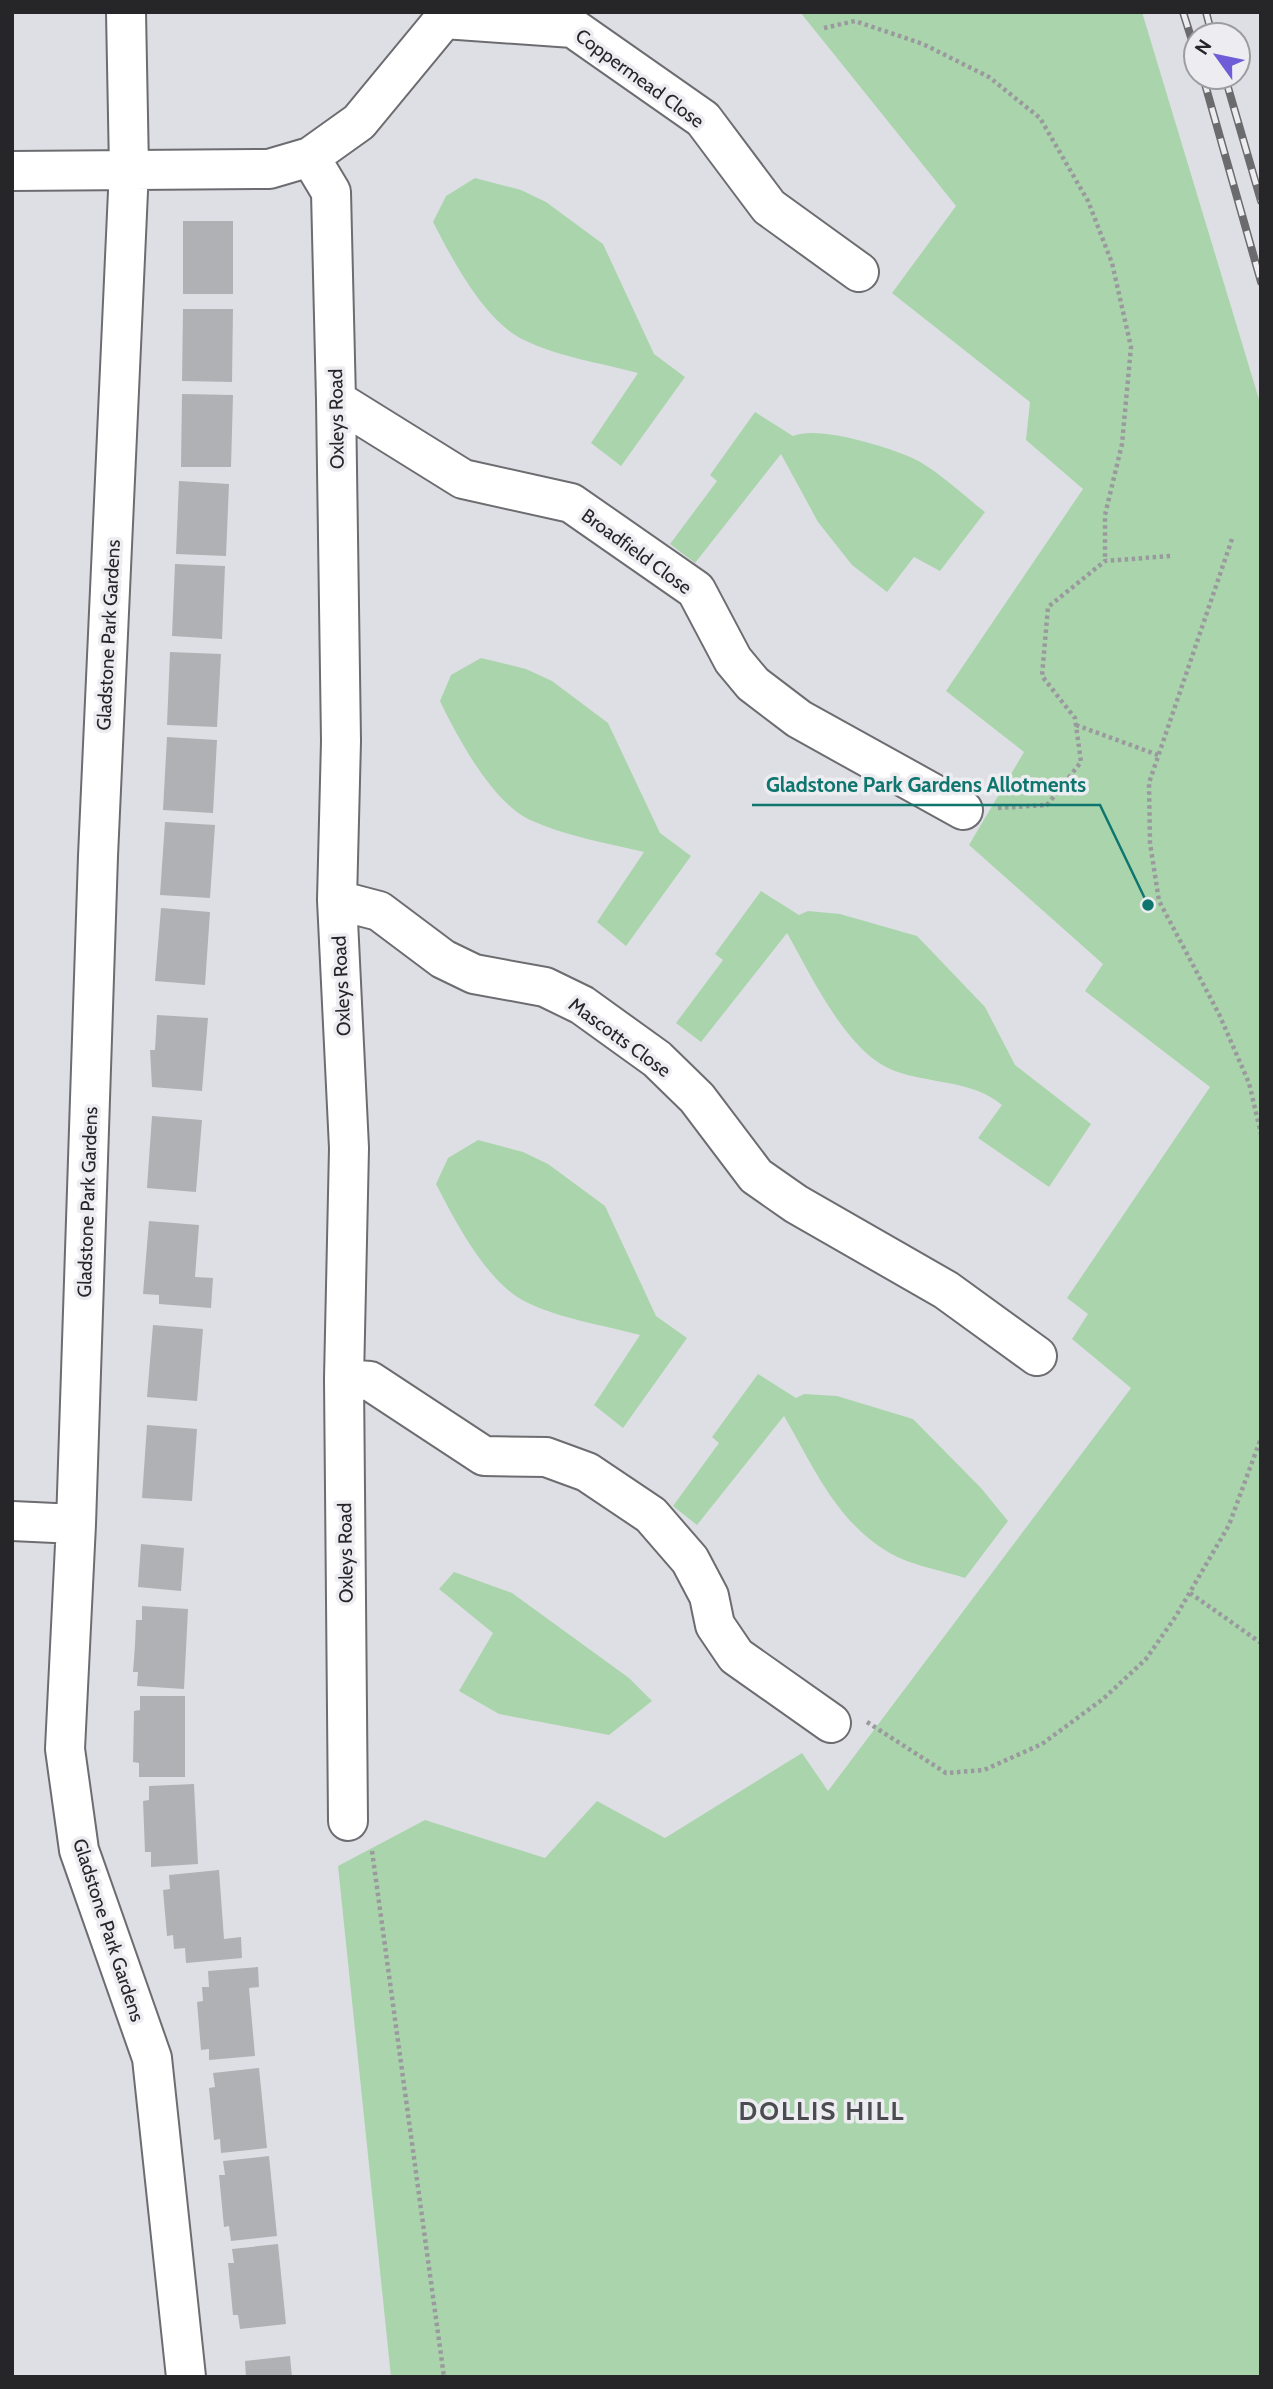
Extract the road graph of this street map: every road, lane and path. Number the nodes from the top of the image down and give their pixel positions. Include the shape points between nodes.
1 (126, 12) edge
2 (445, 15) edge
3 (824, 28) dead end
4 (310, 157) junction
5 (129, 169) junction
6 (12, 171) edge
7 (859, 272) dead end
8 (336, 400) junction
9 (1232, 539) dead end
10 (1170, 556) dead end
11 (1105, 561) junction
12 (1076, 725) junction
13 (1158, 755) junction
14 (963, 810) joint
15 (337, 900) junction
16 (1261, 1134) edge
17 (1037, 1356) dead end
18 (344, 1379) junction
19 (1261, 1438) edge
20 (12, 1521) edge
21 (76, 1524) junction
22 (1190, 1592) junction
23 (1261, 1643) edge
24 (848, 1722) joint
25 (348, 1821) joint
26 (186, 2377) edge
27 (444, 2377) edge

1 - 5 street, Gladstone Park Gardens
2 - 4 street via 359,122
2 - 7 street, Coppermead Close via 573,28 703,119 769,207
3 - 11 path via 855,21 923,44 989,76 1040,118 1088,201 1112,263 1132,347 1122,444 1105,515
4 - 5 street via 269,169
4 - 8 street, Oxleys Road via 331,192
5 - 6 street
5 - 21 street, Gladstone Park Gardens via 98,856
8 - 14 street, Broadfield Close via 463,480 571,503 696,590 733,660 753,684 799,719
8 - 15 street, Oxleys Road via 341,741
9 - 13 path
10 - 11 path
11 - 12 path via 1048,607 1042,676
12 - 13 path
12 - 14 path via 1081,762 1047,805
13 - 16 path via 1149,783 1150,843 1159,901 1219,1014 1249,1083
15 - 17 street, Mascotts Close via 379,911 443,959 474,974 545,987 582,1005 657,1059 697,1098 756,1176 796,1205 946,1290
15 - 18 street, Oxleys Road via 349,1148
18 - 24 street via 370,1381 484,1456 546,1457 587,1472 651,1515 690,1560 709,1596 715,1625 736,1656
18 - 25 street, Oxleys Road
19 - 22 path via 1229,1525
20 - 21 street
21 - 26 street, Gladstone Park Gardens via 65,1749 79,1850 152,2058
22 - 23 path
22 - 24 path via 1146,1659 1103,1699 1042,1744 984,1770 946,1773
25 - 27 path via 370,1833

